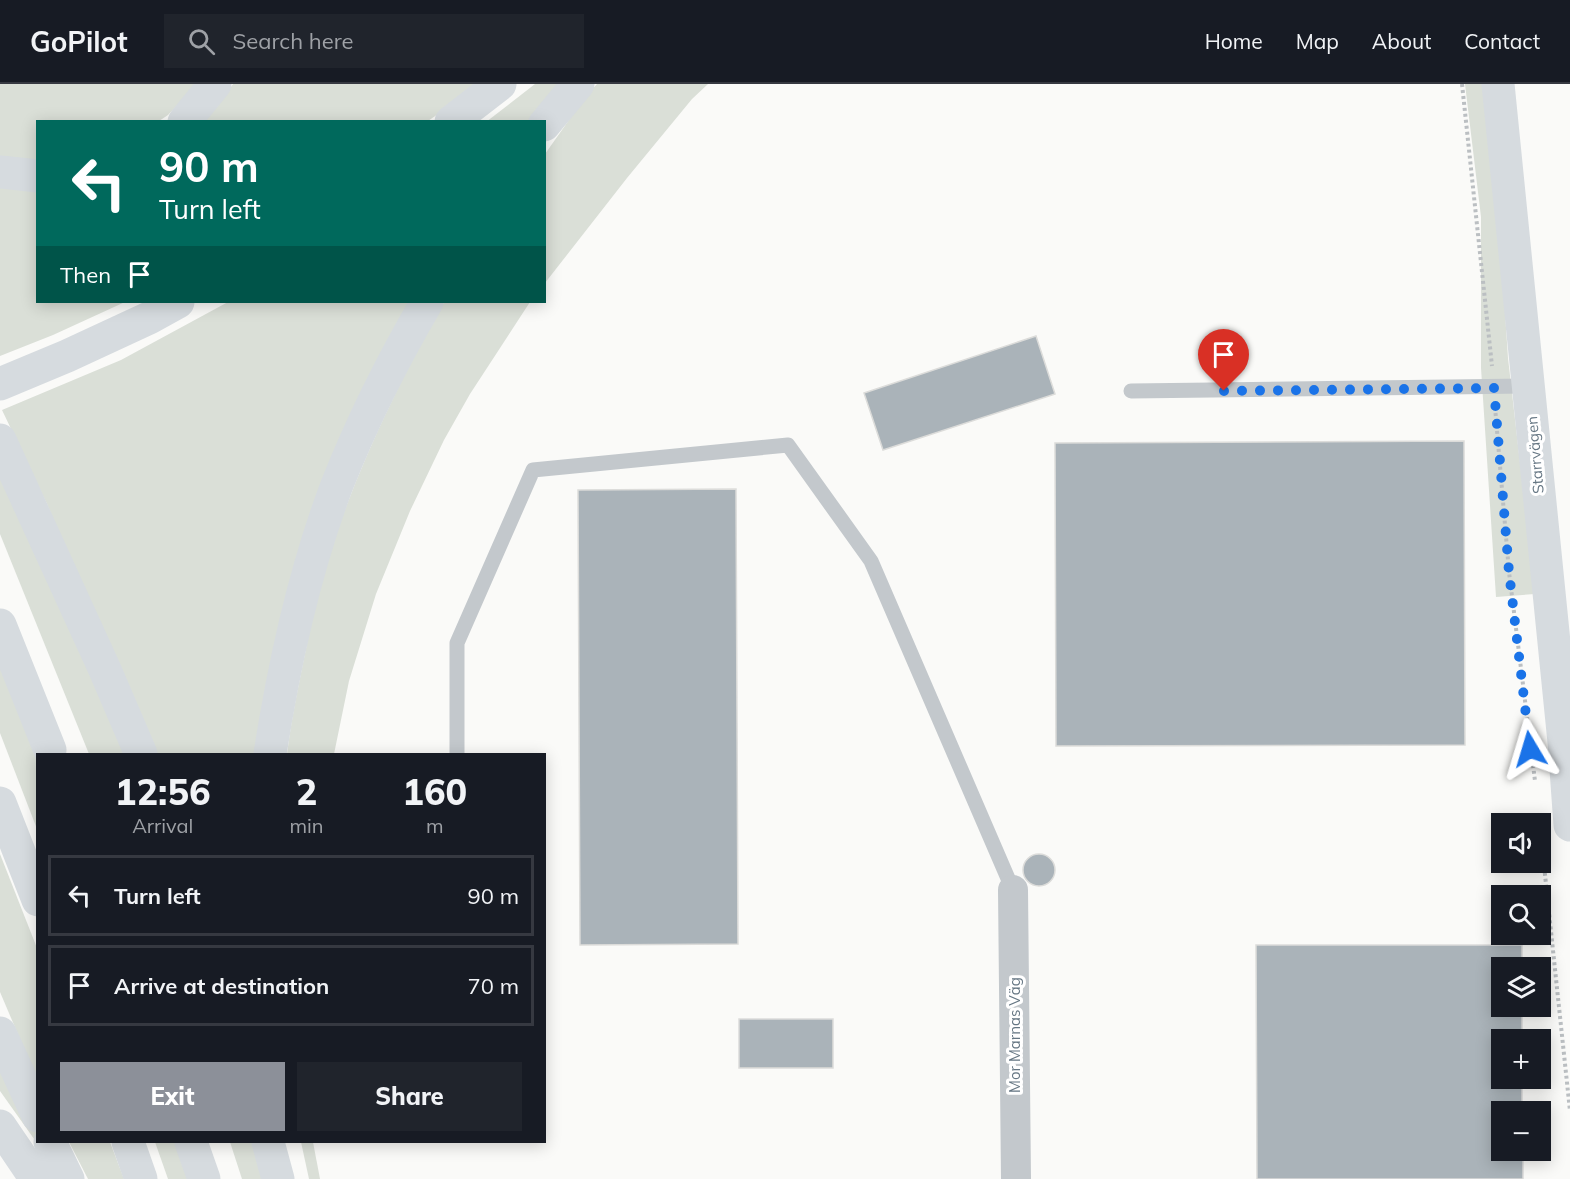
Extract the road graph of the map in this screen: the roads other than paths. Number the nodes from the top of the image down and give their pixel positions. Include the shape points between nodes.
1 (215, 84) edge
2 (500, 84) edge
3 (578, 84) edge
4 (1498, 84) edge
5 (186, 120) edge
6 (454, 120) edge
7 (546, 123) edge
8 (0, 172) edge
9 (36, 176) edge
10 (176, 303) edge
11 (426, 303) edge
12 (0, 384) edge
13 (1528, 386) junction
14 (1131, 391) dead end
15 (0, 440) edge
16 (0, 625) edge
17 (51, 752) edge
18 (141, 753) edge
19 (270, 753) edge
20 (457, 753) edge
21 (0, 803) edge
22 (1570, 825) edge
23 (1013, 890) joint
24 (36, 895) edge
25 (0, 1033) edge
26 (36, 1112) edge
27 (0, 1126) edge
28 (50, 1143) edge
29 (128, 1143) edge
30 (191, 1143) edge
31 (268, 1143) edge
32 (288, 1143) edge
33 (36, 1179) edge
34 (68, 1179) edge
35 (141, 1179) edge
36 (204, 1179) edge
37 (278, 1179) edge
38 (296, 1179) edge
39 (1016, 1179) edge

1 - 5 main road
2 - 6 main road
3 - 7 main road
4 - 13 main road, Starrvägen
8 - 9 main road
10 - 12 main road
11 - 19 main road via 370,411 337,486 294,628
13 - 14 lane
13 - 22 main road, Starrvägen
15 - 18 main road
16 - 17 main road
20 - 23 lane via 458,643 533,470 788,445 871,561
21 - 24 main road
23 - 39 street, Mor Marnas Väg
25 - 26 main road
27 - 33 main road
28 - 34 main road
29 - 35 main road
30 - 36 main road
31 - 37 main road
32 - 38 main road

